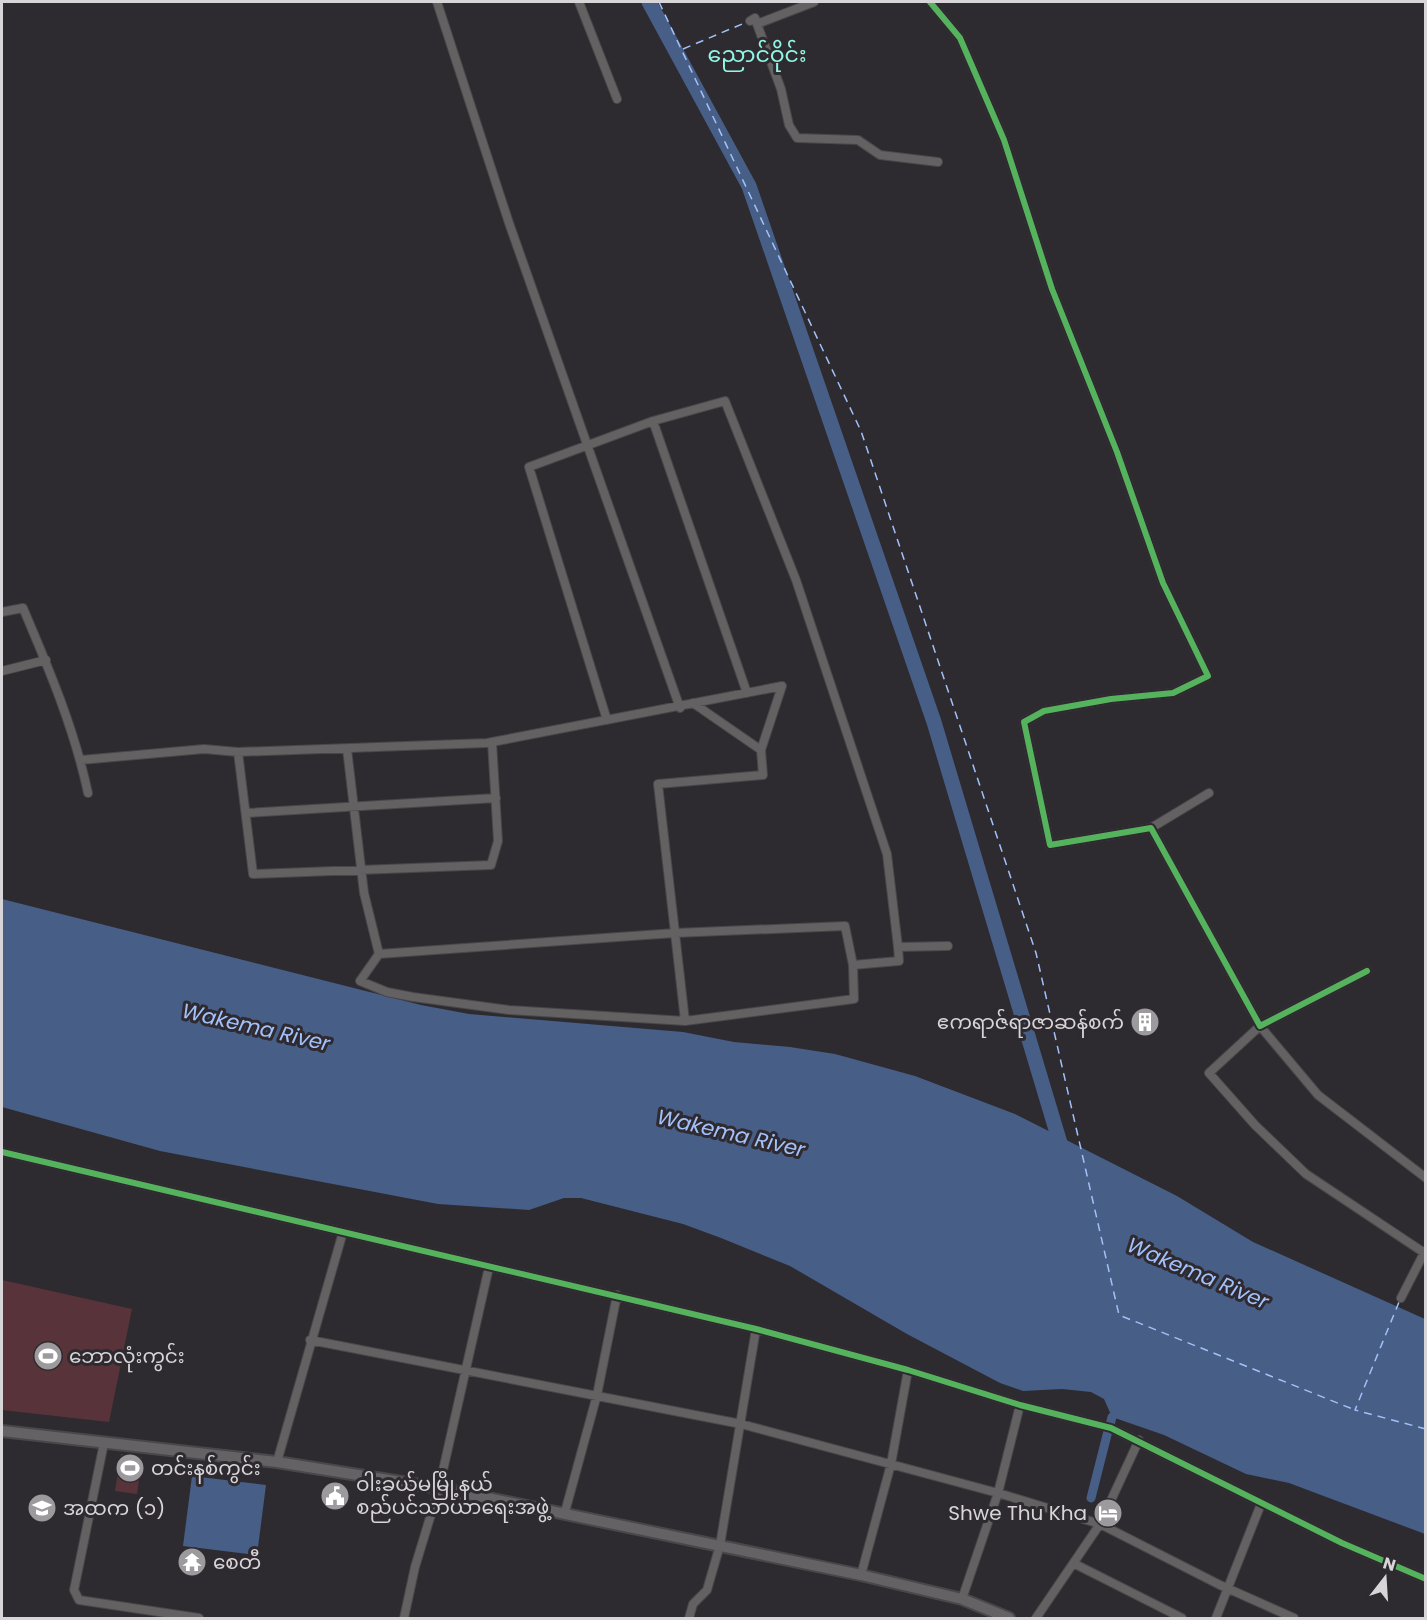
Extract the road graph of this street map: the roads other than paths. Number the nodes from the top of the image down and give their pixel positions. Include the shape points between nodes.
1 (437, 2) edge
2 (579, 2) edge
3 (814, 2) edge
4 (930, 2) edge
5 (617, 99) dead end
6 (938, 162) dead end
7 (653, 421) junction
8 (588, 446) junction
9 (2, 612) edge
10 (46, 660) junction
11 (2, 671) edge
12 (747, 693) junction
13 (693, 703) junction
14 (680, 708) junction
15 (607, 720) junction
16 (492, 742) junction
17 (347, 749) junction
18 (761, 750) junction
19 (238, 752) junction
20 (81, 760) junction
21 (88, 793) dead end
22 (1209, 793) dead end
23 (495, 798) junction
24 (353, 807) junction
25 (247, 813) junction
26 (1151, 828) junction
27 (361, 870) junction
28 (675, 933) junction
29 (948, 946) dead end
30 (898, 947) junction
31 (380, 954) junction
32 (853, 965) junction
33 (1367, 971) dead end
34 (685, 1022) junction
35 (1260, 1026) junction
36 (2, 1152) edge
37 (1425, 1178) edge
38 (343, 1232) junction
39 (1425, 1252) edge
40 (489, 1268) junction
41 (617, 1295) junction
42 (1401, 1298) dead end
43 (756, 1329) junction
44 (310, 1340) junction
45 (464, 1370) junction
46 (908, 1370) junction
47 (597, 1395) junction
48 (1020, 1405) junction
49 (741, 1424) junction
50 (2, 1431) edge
51 (1139, 1440) junction
52 (104, 1443) junction
53 (277, 1462) junction
54 (891, 1464) junction
55 (439, 1488) junction
56 (998, 1493) junction
57 (1262, 1504) junction
58 (565, 1512) junction
59 (1100, 1524) junction
60 (720, 1545) junction
61 (1075, 1564) junction
62 (861, 1575) junction
63 (1425, 1579) edge
64 (1228, 1589) junction
65 (962, 1599) junction
66 (994, 1616) edge
67 (199, 1618) edge
68 (404, 1618) edge
69 (689, 1618) edge
70 (1009, 1618) edge
71 (1036, 1618) edge
72 (1182, 1618) edge
73 (1216, 1618) edge
74 (1294, 1618) edge

1 - 8 street
2 - 5 street
3 - 6 street via 754,22 797,138 858,140 880,155
4 - 26 street via 960,38 1004,140 1053,289 1163,583 1208,675 1173,693 1044,711 1024,722 1050,845
7 - 8 street
7 - 12 street
7 - 30 street via 725,401 796,580 887,855
8 - 14 street
8 - 15 street via 529,467
9 - 10 street via 22,608
10 - 11 street
10 - 20 street
12 - 13 street
12 - 18 street via 782,686
13 - 14 street
13 - 18 street
14 - 15 street
15 - 16 street
16 - 17 street
16 - 23 street
17 - 19 street
17 - 24 street
18 - 28 street via 763,775 658,784
19 - 20 street via 204,749
19 - 25 street
20 - 21 street
22 - 26 street
23 - 24 street
23 - 27 street via 498,841 491,865
24 - 25 street
24 - 27 street
25 - 27 street via 253,874
26 - 35 street
27 - 31 street
28 - 31 street
28 - 32 street via 844,926
28 - 34 street
29 - 30 street
30 - 32 street via 899,961
31 - 34 street via 360,981 387,992 509,1010
32 - 34 street via 854,999
33 - 35 street
35 - 37 street via 1318,1095
35 - 39 street via 1209,1072 1255,1125 1306,1174
36 - 38 street
38 - 40 street
38 - 44 street
39 - 42 street
40 - 41 street
40 - 45 street
41 - 43 street
41 - 47 street
43 - 46 street
43 - 49 street
44 - 45 street
44 - 53 street
45 - 47 street
45 - 55 street
46 - 48 street
46 - 54 street
47 - 49 street
47 - 58 street
48 - 51 street via 1111,1428
48 - 56 street
49 - 54 street
49 - 60 street
50 - 52 street
51 - 57 street
51 - 59 street
52 - 53 street
52 - 67 street via 74,1590 79,1600
53 - 55 street
54 - 56 street
54 - 62 street
55 - 58 street
55 - 68 street
56 - 59 street
56 - 65 street
57 - 63 street
57 - 64 street
58 - 60 street
59 - 61 street
59 - 64 street
60 - 62 street
60 - 69 street via 707,1590 693,1605
61 - 71 street
61 - 72 street
62 - 65 street
64 - 73 street
64 - 74 street
65 - 66 street
66 - 70 street

